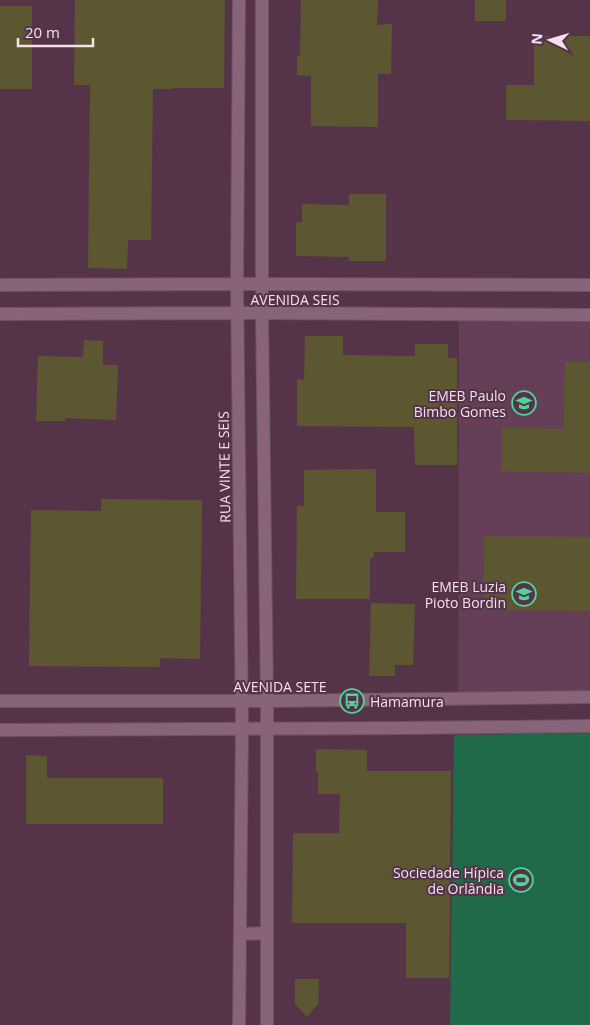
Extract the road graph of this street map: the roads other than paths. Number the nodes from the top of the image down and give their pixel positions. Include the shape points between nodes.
1 (239, 0) edge
2 (262, 0) edge
3 (236, 284) junction
4 (0, 285) edge
5 (262, 285) junction
6 (590, 285) edge
7 (238, 313) junction
8 (0, 314) edge
9 (262, 314) junction
10 (590, 315) edge
11 (590, 697) edge
12 (242, 700) junction
13 (0, 701) edge
14 (267, 701) junction
15 (590, 726) edge
16 (242, 729) junction
17 (267, 729) junction
18 (0, 730) edge
19 (267, 933) junction
20 (240, 934) junction
21 (239, 1025) edge
22 (267, 1025) edge

1 - 3 street, RUA VINTE E SEIS
2 - 5 street
3 - 4 street, AVENIDA SEIS
3 - 5 street, AVENIDA SEIS
3 - 7 street, RUA VINTE E SEIS
5 - 6 street, AVENIDA SEIS
5 - 9 street
7 - 8 street, AVENIDA SEIS
7 - 9 street, AVENIDA SEIS
7 - 12 street, RUA VINTE E SEIS
9 - 10 street, AVENIDA SEIS
9 - 14 street
11 - 14 street, AVENIDA SETE
12 - 13 street, AVENIDA SETE
12 - 14 street, AVENIDA SETE
12 - 16 street, RUA VINTE E SEIS
14 - 17 street
15 - 17 street
16 - 17 street
16 - 18 street
16 - 20 street, RUA VINTE E SEIS
17 - 19 street
19 - 20 street
19 - 22 street
20 - 21 street, RUA VINTE E SEIS

